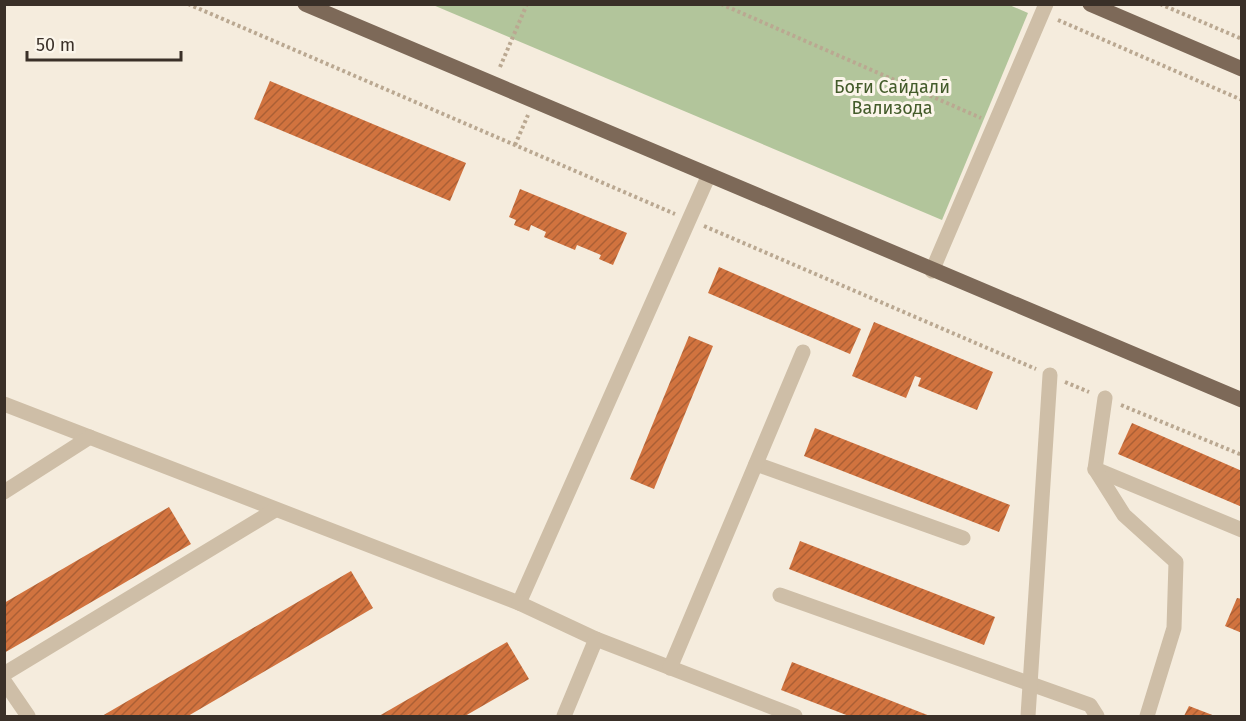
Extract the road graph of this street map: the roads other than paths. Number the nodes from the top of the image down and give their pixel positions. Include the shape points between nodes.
1 (305, 4) edge
2 (1090, 4) edge
3 (1044, 9) edge
4 (1242, 69) edge
5 (708, 177) junction
6 (932, 271) junction
7 (803, 352) dead end
8 (1050, 375) road end
9 (1105, 398) road end
10 (1242, 400) edge
11 (4, 404) edge
12 (90, 437) junction
13 (756, 464) junction
14 (1095, 469) junction
15 (4, 492) edge
16 (275, 510) junction
17 (1242, 530) edge
18 (963, 538) dead end
19 (780, 595) dead end
20 (519, 603) junction
21 (596, 639) junction
22 (670, 668) junction
23 (4, 674) edge
24 (4, 681) edge
25 (1031, 684) junction
26 (779, 714) edge
27 (28, 717) edge
28 (564, 717) edge
29 (795, 717) edge
30 (1028, 717) edge
31 (1097, 717) edge
32 (1147, 717) edge

1 - 5 main road
2 - 4 main road
3 - 6 street
5 - 6 main road
5 - 20 street
6 - 10 main road
7 - 13 street
8 - 25 street
9 - 14 street
11 - 12 street
12 - 15 street
12 - 16 street
13 - 18 street
13 - 22 street
14 - 17 street
14 - 32 street via 1124,515 1176,562 1174,628
16 - 20 street
16 - 23 street
19 - 25 street
20 - 21 street
21 - 22 street
21 - 28 street
22 - 26 street
24 - 27 street
25 - 30 street
25 - 31 street via 1090,705
26 - 29 street

